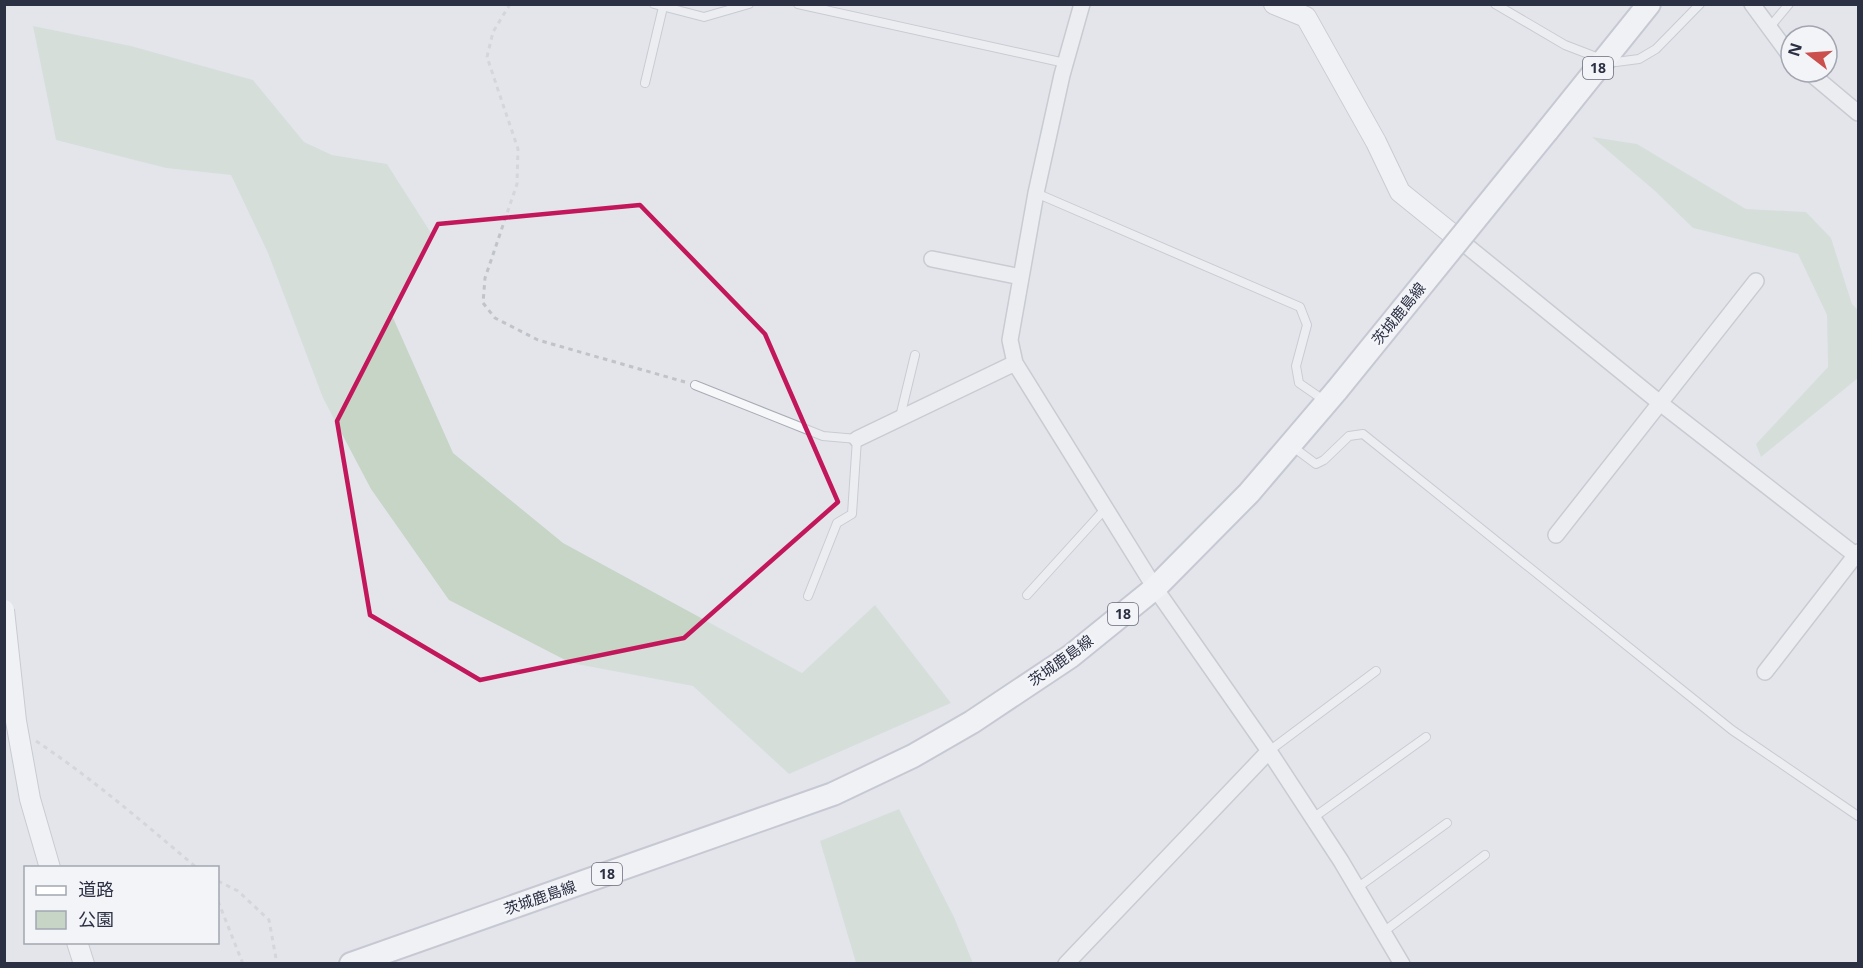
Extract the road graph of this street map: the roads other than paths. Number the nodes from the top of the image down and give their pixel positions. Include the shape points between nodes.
1 (654, 4) edge
2 (749, 4) edge
3 (798, 4) edge
4 (1082, 4) edge
5 (1274, 4) edge
6 (1495, 4) edge
7 (1649, 4) edge
8 (1700, 4) edge
9 (1752, 4) edge
10 (1789, 4) edge
11 (663, 7) junction
12 (1769, 28) junction
13 (1779, 41) edge
14 (1604, 60) junction
15 (1065, 63) junction
16 (645, 83) dead end
17 (1824, 84) edge
18 (1858, 114) edge
19 (1036, 193) junction
20 (1462, 242) joint
21 (932, 259) dead end
22 (1021, 277) junction
23 (1756, 281) dead end
24 (915, 355) dead end
25 (1015, 363) junction
26 (695, 385) road end
27 (1332, 396) junction
28 (1660, 403) junction
29 (900, 418) junction
30 (857, 439) junction
31 (1290, 445) junction
32 (1105, 509) junction
33 (1556, 536) dead end
34 (1858, 555) edge
35 (1155, 588) junction
36 (1028, 595) dead end
37 (808, 596) dead end
38 (4, 610) edge
39 (1376, 671) dead end
40 (1765, 672) dead end
41 (1426, 737) dead end
42 (1269, 751) junction
43 (1858, 816) edge
44 (1313, 818) junction
45 (1447, 823) dead end
46 (1485, 855) dead end
47 (50, 866) edge
48 (1357, 888) junction
49 (1382, 933) junction
50 (78, 944) edge
51 (84, 963) edge
52 (351, 963) edge
53 (1066, 963) edge
54 (1402, 963) edge

1 - 11 lane
2 - 11 lane via 704,17
3 - 15 lane
4 - 15 street
5 - 20 street via 1308,14 1400,192
6 - 14 lane via 1565,45
7 - 14 main road, 茨城鹿島線 / 18
8 - 14 lane via 1656,49 1639,59
9 - 12 street
10 - 12 lane
11 - 16 lane
12 - 13 street
14 - 27 main road, 茨城鹿島線 / 18, bridge
15 - 19 street
17 - 18 street
19 - 22 street
19 - 27 lane via 1300,308 1306,325 1296,366 1299,384
20 - 28 street
21 - 22 street
22 - 25 street via 1010,340
23 - 28 street
24 - 29 lane
25 - 29 street
25 - 32 street
26 - 30 lane via 823,436
27 - 31 main road, 茨城鹿島線 / 18
28 - 33 street
28 - 34 street
29 - 30 street
30 - 37 lane via 852,514 837,523
31 - 35 main road, 茨城鹿島線 / 18 via 1249,493
31 - 43 lane via 1316,464 1349,436 1363,434 1732,730
32 - 35 street
32 - 36 lane
34 - 40 street
35 - 42 street
35 - 52 main road, 茨城鹿島線 / 18 via 1071,656 1018,692 913,756 862,781 742,827
38 - 47 street, bridge via 20,743 30,799
39 - 42 lane
41 - 44 lane
42 - 44 street
42 - 53 street
44 - 48 street
45 - 48 lane
46 - 49 lane
48 - 49 street
49 - 54 street
50 - 51 street

